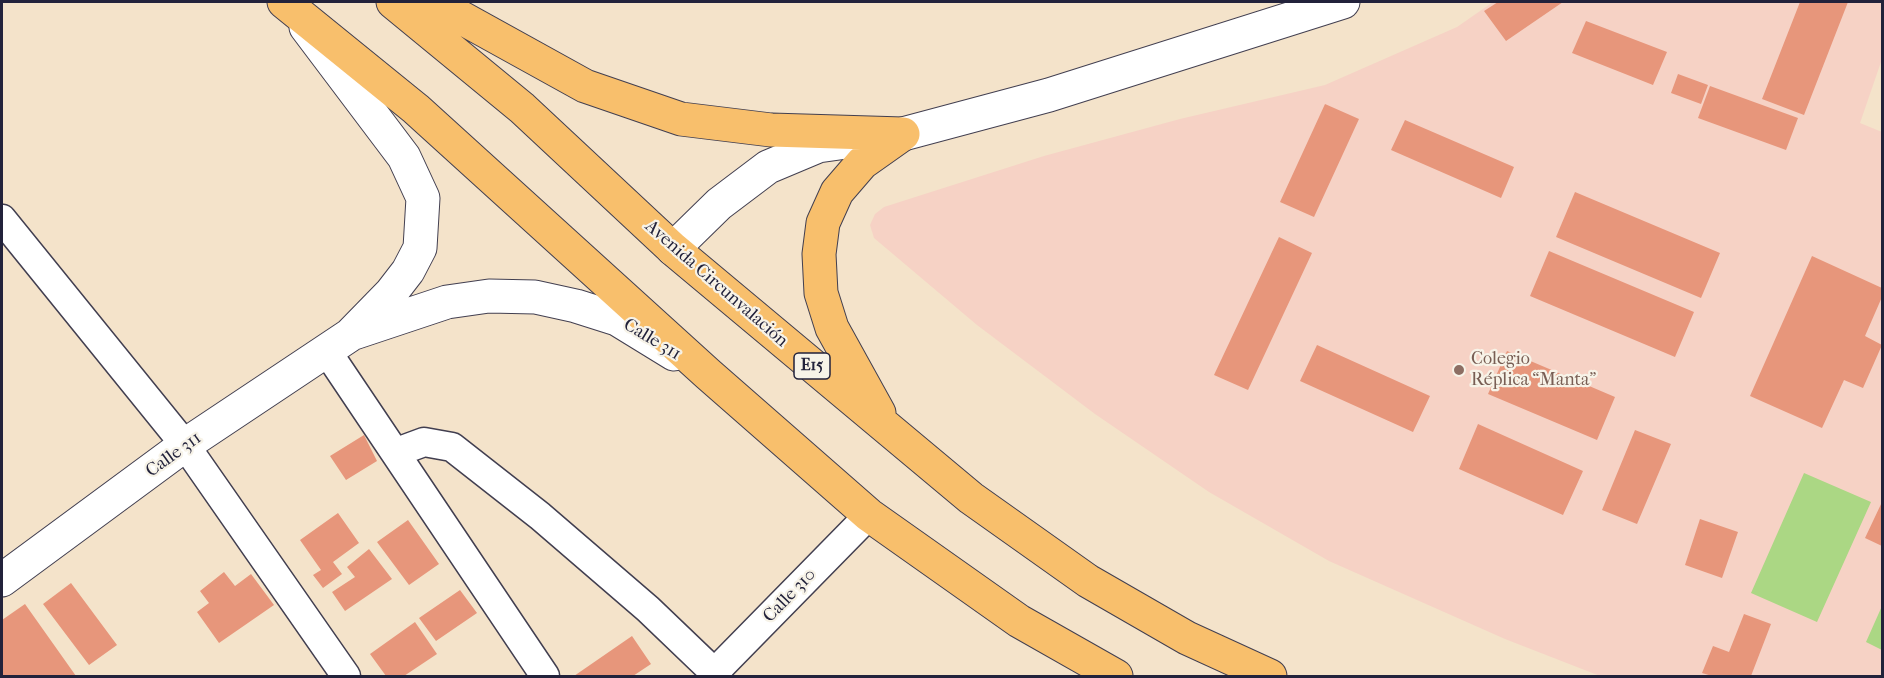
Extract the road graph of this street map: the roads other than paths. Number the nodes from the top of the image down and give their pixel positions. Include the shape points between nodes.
1 (393, 2) edge
2 (433, 2) edge
3 (1343, 2) edge
4 (288, 5) edge
5 (903, 134) junction
6 (2, 219) edge
7 (673, 249) junction
8 (338, 343) junction
9 (708, 374) junction
10 (888, 430) junction
11 (185, 446) junction
12 (397, 453) junction
13 (869, 515) junction
14 (2, 580) edge
15 (346, 676) edge
16 (545, 676) edge
17 (715, 676) edge
18 (1116, 676) edge
19 (1270, 676) edge

1 - 7 highway, Avenida Circunvalación / E15 via 522,108
2 - 5 highway via 585,86 681,119 771,130
3 - 5 street via 1049,95
4 - 8 street, Calle 311 via 404,157 423,198 420,248 390,293
4 - 9 highway via 416,109
5 - 7 street via 818,146 768,167 719,204
5 - 10 highway via 862,164 837,192 823,223 819,254 821,293 832,328
6 - 11 street
7 - 10 highway, Avenida Circunvalación / E15
8 - 9 street, Calle 311 via 447,302 489,296 535,297 617,319
8 - 11 street, Calle 311
8 - 12 street
9 - 13 highway
10 - 19 highway, Avenida Circunvalación / E15 via 971,498 1088,581 1187,638
11 - 14 street, Calle 311
11 - 15 street
12 - 16 street
12 - 17 street via 424,442 452,447 648,609
13 - 17 street, Calle 310
13 - 18 highway via 1019,621

